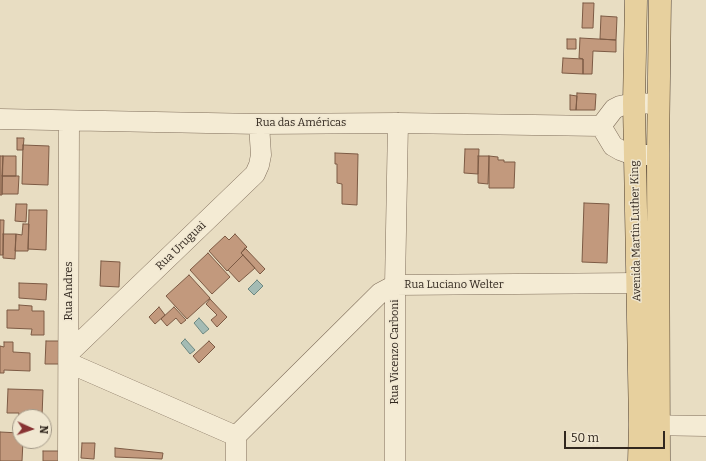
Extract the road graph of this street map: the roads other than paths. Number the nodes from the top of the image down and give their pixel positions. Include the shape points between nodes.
1 (636, 0) edge
2 (660, 0) edge
3 (634, 103) junction
4 (658, 104) junction
5 (0, 119) edge
6 (69, 121) junction
7 (398, 123) junction
8 (259, 124) junction
9 (601, 126) junction
10 (658, 154) junction
11 (634, 155) junction
12 (637, 283) junction
13 (395, 285) junction
14 (69, 358) junction
15 (649, 425) junction
16 (706, 426) edge
17 (236, 436) junction
18 (68, 461) edge
19 (236, 461) edge
20 (248, 461) edge
21 (395, 461) edge
22 (639, 461) edge
23 (659, 461) edge

1 - 3 main road, Avenida Martin Luther King
2 - 4 main road, Avenida Martin Luther King
3 - 4 street
3 - 9 street via 614,109
3 - 11 main road, Avenida Martin Luther King
4 - 10 main road, Avenida Martin Luther King
5 - 6 street, Rua das Américas
6 - 8 street, Rua das Américas
6 - 14 street, Rua Andres
7 - 8 street, Rua das Américas
7 - 9 street, Rua das Américas
7 - 13 street, Rua Vicenzo Carboni
8 - 14 street, Rua Uruguai via 261,155 255,174
9 - 11 street via 613,146
10 - 11 street
10 - 15 main road, Avenida Martin Luther King
11 - 12 main road, Avenida Martin Luther King
12 - 13 street, Rua Luciano Welter
12 - 15 main road, Avenida Martin Luther King
13 - 17 street, Rua Luciano Welter via 380,293
13 - 21 street, Rua Vicenzo Carboni
14 - 17 street
14 - 18 street, Rua Andres
15 - 16 street
15 - 22 main road, Avenida Martin Luther King
15 - 23 main road, Avenida Martin Luther King
17 - 19 street
19 - 20 street

